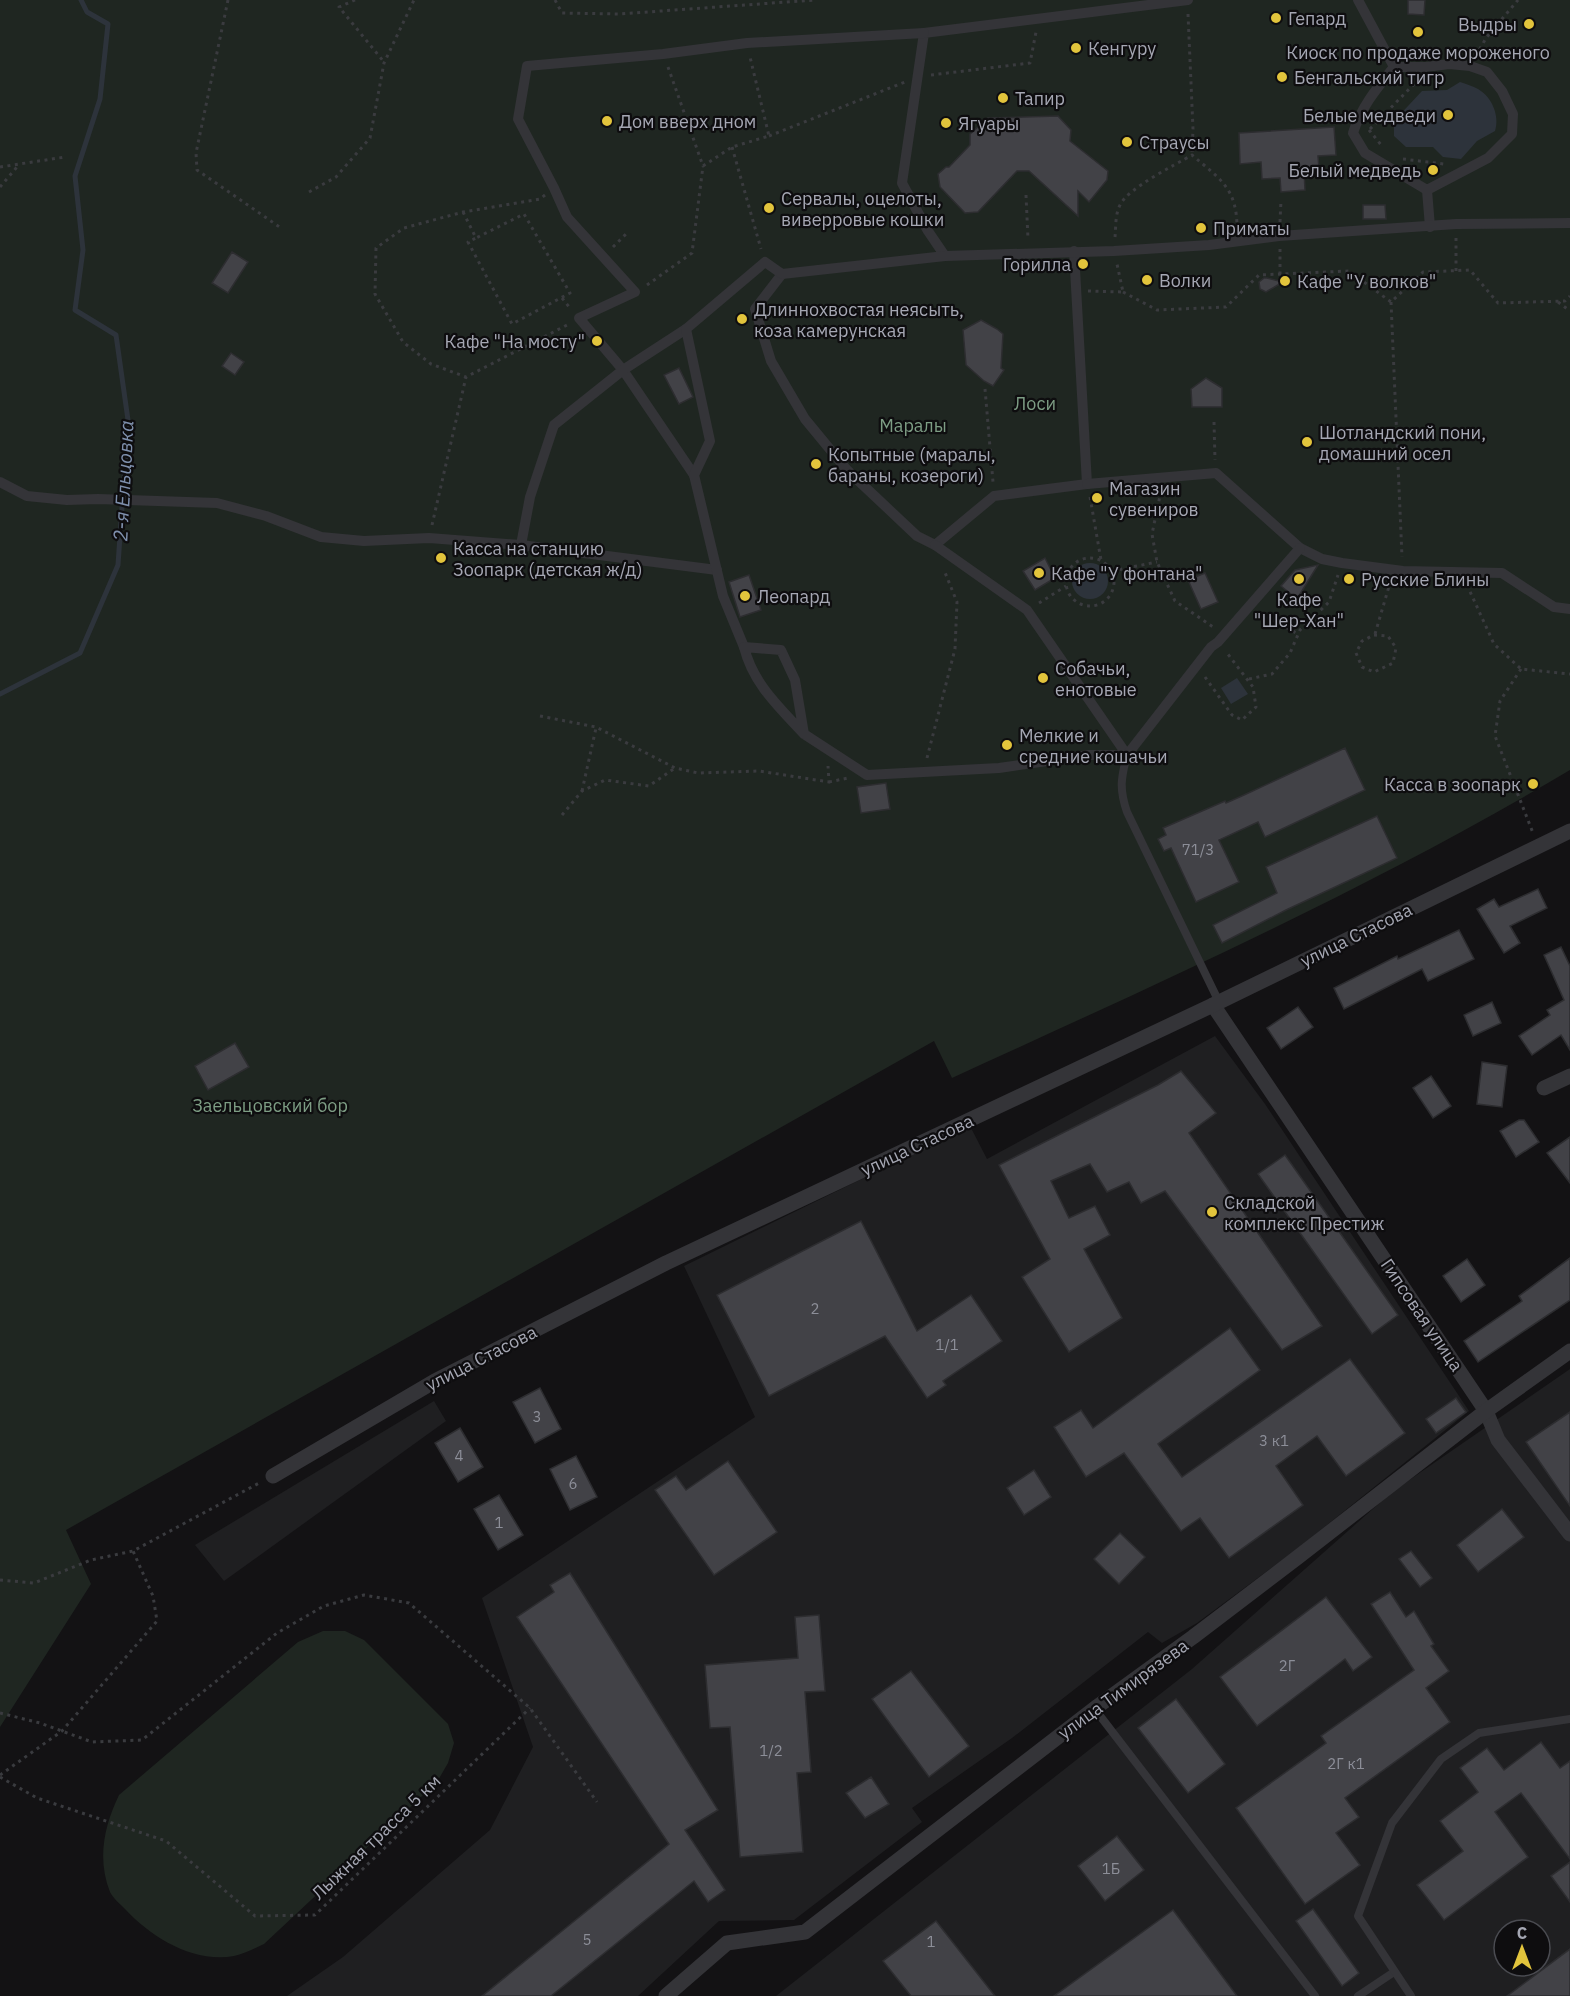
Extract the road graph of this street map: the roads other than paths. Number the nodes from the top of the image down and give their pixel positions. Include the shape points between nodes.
1 (1358, 0) edge
2 (1188, 5) edge
3 (924, 33) junction
4 (1394, 67) junction
5 (1427, 190) junction
6 (1570, 223) edge
7 (1430, 227) junction
8 (1074, 251) junction
9 (945, 256) junction
10 (782, 274) junction
11 (686, 329) junction
12 (623, 370) junction
13 (694, 475) junction
14 (0, 482) edge
15 (1087, 484) junction
16 (521, 545) junction
17 (935, 546) junction
18 (1300, 548) junction
19 (717, 570) junction
20 (1570, 609) edge
21 (744, 647) junction
22 (804, 734) junction
23 (1127, 755) junction
24 (1570, 831) edge
25 (1216, 1003) junction
26 (1570, 1076) edge
27 (1544, 1088) dead end
28 (1570, 1351) edge
29 (1486, 1411) junction
30 (273, 1476) road end
31 (1570, 1534) edge
32 (1094, 1708) junction
33 (1570, 1719) edge
34 (1394, 1972) junction
35 (666, 1996) edge
36 (1315, 1996) edge
37 (1359, 1996) edge
38 (1412, 1996) edge

1 - 4 street
2 - 3 street
3 - 9 street via 902,183
3 - 12 street via 747,43 527,66 518,119 567,217 635,292 579,318
4 - 5 street via 1374,92 1353,133 1365,153
4 - 5 street via 1449,64 1487,72 1513,114 1512,134 1488,158
5 - 7 street
6 - 7 street
7 - 8 street
8 - 9 street
8 - 15 street
9 - 10 street
10 - 11 street via 765,262
10 - 17 street via 755,309 771,361 806,418 847,471 917,536
11 - 12 street
11 - 13 street via 710,441
12 - 13 street
12 - 16 street via 554,426 530,497
13 - 19 street
14 - 16 street via 27,496 67,500 217,502 321,537 364,541 429,538
15 - 17 street via 994,496
15 - 18 street via 1216,473
16 - 19 street
17 - 23 street via 1027,610
18 - 20 street via 1322,559 1398,570 1502,573 1554,607
18 - 23 street via 1211,647
19 - 21 street
21 - 22 street via 762,688
21 - 22 street via 781,650 795,680
22 - 23 street via 867,775 999,768
23 - 25 lane via 1120,778 1121,796
24 - 25 street, улица Стасова
25 - 29 street, Гипсовая улица
25 - 30 street, улица Стасова via 666,1263 435,1381
26 - 27 street
28 - 29 street, улица Тимирязева
29 - 31 street, Гипсовая улица via 1498,1440
29 - 32 street, улица Тимирязева via 1193,1637
32 - 35 street, улица Тимирязева via 805,1932 727,1943
32 - 36 lane
33 - 34 lane via 1479,1732 1441,1759 1392,1823 1358,1916
34 - 37 lane
34 - 38 lane

